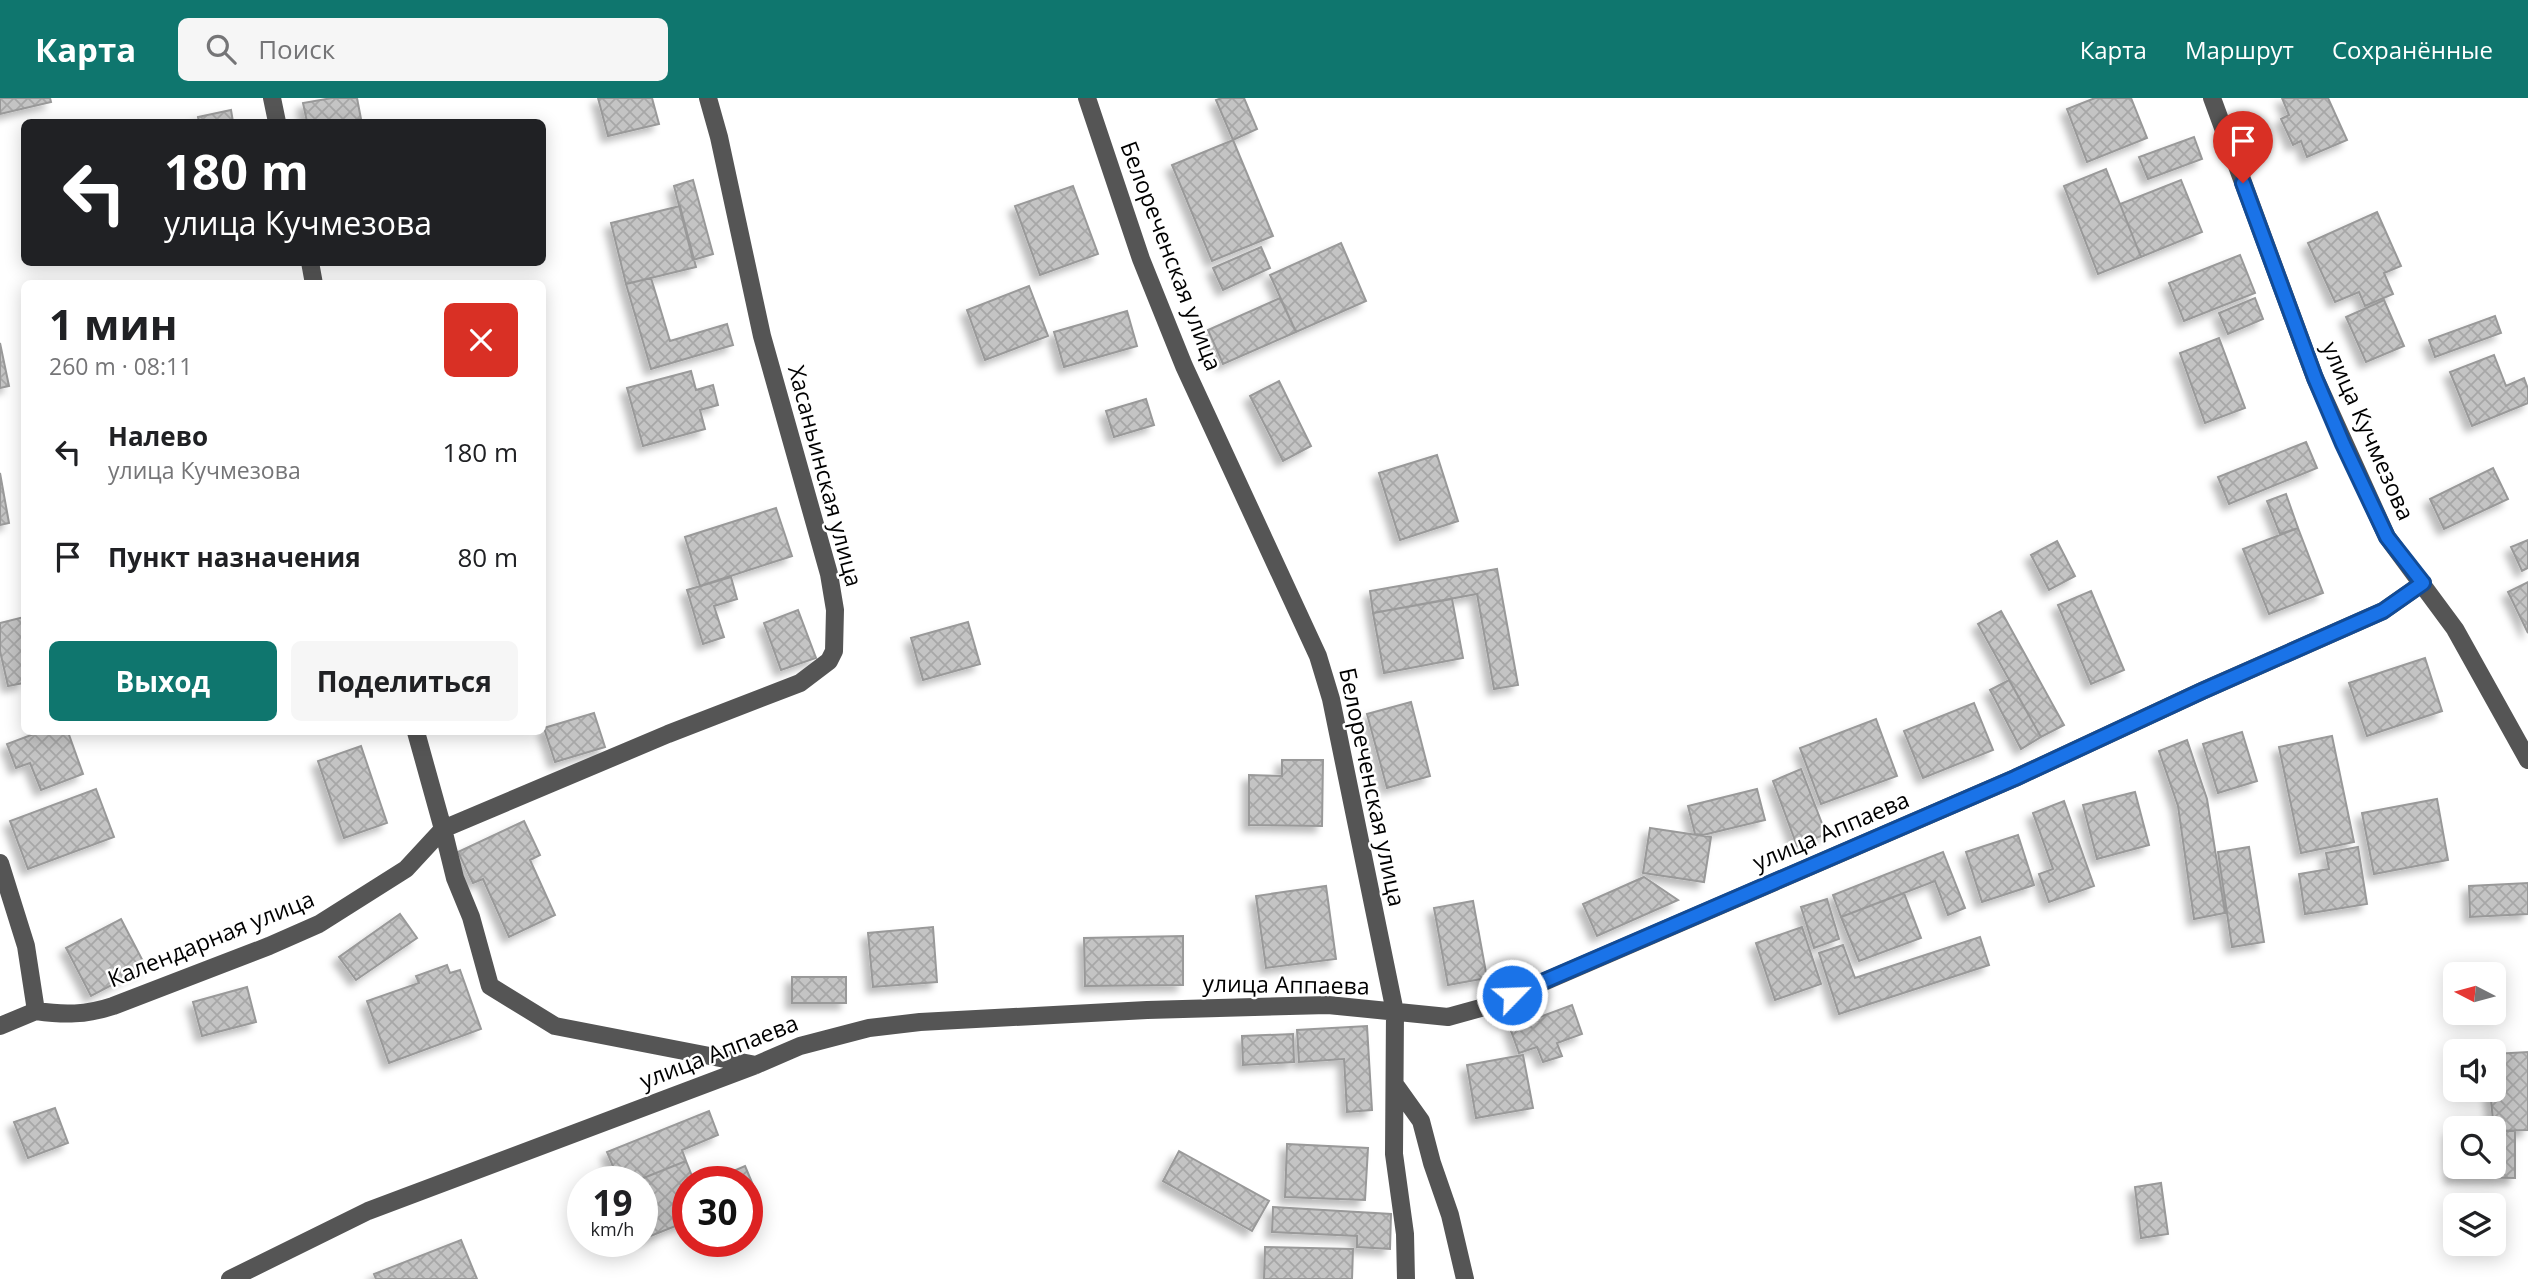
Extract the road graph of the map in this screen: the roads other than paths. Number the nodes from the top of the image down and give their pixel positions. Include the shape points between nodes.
1 (272, 98) edge
2 (708, 98) edge
3 (1087, 98) edge
4 (2212, 98) edge
5 (276, 119) edge
6 (2423, 583) junction
7 (416, 735) edge
8 (2528, 760) edge
9 (443, 829) junction
10 (0, 863) edge
11 (36, 1011) junction
12 (1395, 1012) junction
13 (0, 1026) edge
14 (756, 1065) junction
15 (1396, 1086) junction
16 (230, 1279) edge
17 (1406, 1279) edge
18 (1465, 1279) edge

1 - 5 street
2 - 9 street, Хасаньинская улица via 762,336 829,574 835,610 834,651 800,682
3 - 12 street, Белореченская улица via 1141,258 1184,366 1318,656 1331,699
4 - 6 street, улица Кучмезова via 2324,400 2387,537
6 - 8 street, улица Кучмезова via 2455,629
6 - 12 street, улица Аппаева via 2383,611 2015,778 1488,1006 1448,1017
7 - 9 street
9 - 11 street, Календарная улица via 406,869 319,924 270,946 90,1014
9 - 14 street via 490,986 555,1026
10 - 11 street via 26,946
11 - 13 street
12 - 14 street, улица Аппаева via 1328,1005 1134,1010 920,1023 869,1028 800,1046
12 - 15 street, Белореченская улица
14 - 16 street, улица Аппаева via 368,1211
15 - 17 street, Белореченская улица via 1394,1154
15 - 18 street via 1421,1121

